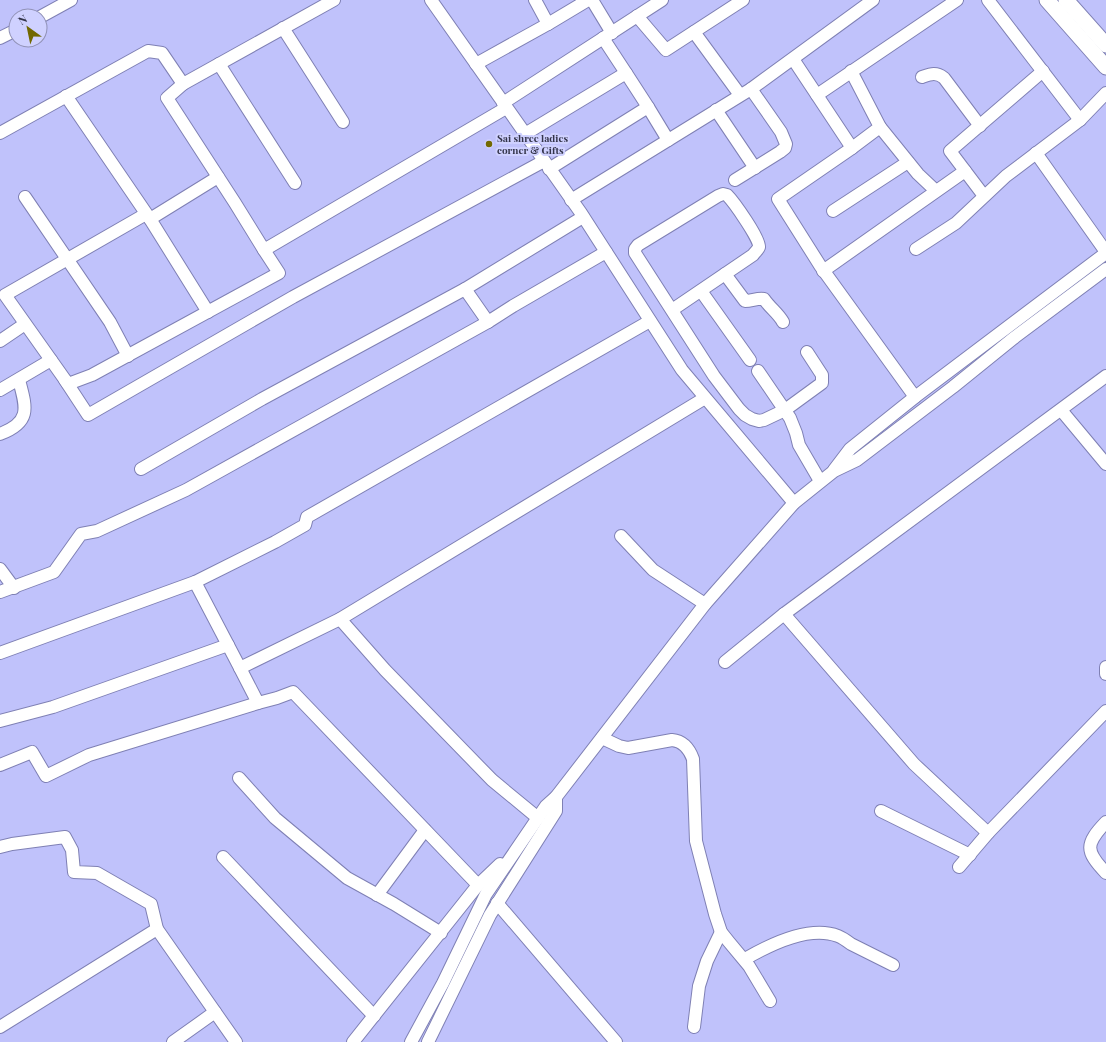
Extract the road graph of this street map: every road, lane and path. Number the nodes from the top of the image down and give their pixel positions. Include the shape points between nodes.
1 (71, 0) edge
2 (334, 0) edge
3 (431, 0) edge
4 (535, 0) edge
5 (588, 0) edge
6 (592, 0) edge
7 (662, 0) edge
8 (743, 0) edge
9 (873, 0) edge
10 (957, 0) edge
11 (988, 0) edge
12 (1047, 0) edge
13 (1066, 0) edge
14 (642, 9) edge
15 (48, 13) edge
16 (548, 24) junction
17 (284, 28) junction
18 (694, 32) junction
19 (607, 35) junction
20 (1106, 45) edge
21 (793, 59) junction
22 (219, 64) junction
23 (476, 64) junction
24 (1106, 67) edge
25 (851, 71) junction
26 (1043, 71) junction
27 (626, 73) junction
28 (922, 76) dead end
29 (183, 84) junction
30 (751, 89) junction
31 (1106, 93) edge
32 (816, 94) junction
33 (66, 96) junction
34 (740, 96) junction
35 (504, 105) junction
36 (648, 107) junction
37 (716, 110) junction
38 (1080, 120) junction
39 (343, 122) dead end
40 (980, 126) junction
41 (880, 127) junction
42 (0, 133) edge
43 (525, 134) junction
44 (668, 140) junction
45 (852, 148) junction
46 (1036, 153) junction
47 (908, 162) junction
48 (547, 165) junction
49 (755, 168) junction
50 (965, 170) junction
51 (218, 177) junction
52 (735, 180) dead end
53 (295, 183) dead end
54 (936, 191) junction
55 (984, 196) junction
56 (25, 197) dead end
57 (571, 200) junction
58 (833, 211) dead end
59 (148, 217) junction
60 (584, 217) junction
61 (916, 249) dead end
62 (264, 250) junction
63 (606, 252) junction
64 (1106, 252) edge
65 (67, 260) junction
66 (1106, 269) edge
67 (823, 271) junction
68 (725, 274) junction
69 (465, 289) junction
70 (701, 290) junction
71 (2, 292) edge
72 (672, 310) junction
73 (208, 312) junction
74 (650, 321) junction
75 (488, 322) junction
76 (783, 322) dead end
77 (25, 324) junction
78 (0, 341) edge
79 (807, 352) dead end
80 (128, 356) junction
81 (51, 360) junction
82 (750, 360) dead end
83 (758, 372) dead end
84 (1106, 376) edge
85 (19, 380) junction
86 (65, 380) junction
87 (0, 390) edge
88 (915, 397) junction
89 (705, 398) junction
90 (784, 410) junction
91 (1061, 410) junction
92 (0, 434) edge
93 (1106, 464) edge
94 (142, 469) dead end
95 (834, 471) junction
96 (820, 481) junction
97 (794, 503) junction
98 (621, 536) dead end
99 (0, 569) edge
100 (195, 582) junction
101 (14, 588) junction
102 (0, 592) edge
103 (705, 604) junction
104 (784, 614) junction
105 (340, 619) junction
106 (228, 645) junction
107 (0, 653) edge
108 (725, 662) dead end
109 (1106, 667) edge
110 (240, 668) junction
111 (1106, 674) edge
112 (258, 703) junction
113 (1106, 711) edge
114 (0, 721) edge
115 (602, 738) junction
116 (0, 765) edge
117 (239, 778) dead end
118 (556, 797) junction
119 (881, 811) dead end
120 (538, 818) junction
121 (1106, 822) edge
122 (425, 830) junction
123 (988, 833) junction
124 (0, 847) edge
125 (516, 850) junction
126 (970, 855) junction
127 (223, 858) dead end
128 (959, 867) dead end
129 (1106, 873) edge
130 (478, 885) junction
131 (377, 895) junction
132 (497, 903) junction
133 (157, 929) junction
134 (721, 932) junction
135 (441, 933) junction
136 (745, 960) junction
137 (893, 965) dead end
138 (770, 1001) dead end
139 (215, 1012) junction
140 (374, 1016) junction
141 (0, 1027) edge
142 (694, 1027) dead end
143 (173, 1042) edge
144 (236, 1042) edge
145 (353, 1042) edge
146 (412, 1042) edge
147 (428, 1042) edge
148 (616, 1042) edge

1 - 15 street
2 - 17 street
3 - 23 street
4 - 16 street
5 - 16 street
6 - 19 street
7 - 14 street
8 - 18 street
9 - 21 street
10 - 25 street
11 - 26 street
12 - 24 main road
13 - 20 main road
14 - 18 street via 666,50
14 - 19 street
16 - 23 street
17 - 22 street
17 - 39 street
18 - 34 street
19 - 27 street
19 - 35 street
21 - 30 street
21 - 32 street
22 - 29 street
22 - 53 street
23 - 35 street
25 - 32 street
25 - 41 street
26 - 38 street
26 - 40 street
27 - 36 street
27 - 43 street
28 - 40 street via 934,73 944,78
29 - 33 street via 162,53 148,51
29 - 51 street via 167,98
30 - 34 street
30 - 49 street via 781,132 786,144 780,152
31 - 38 street
32 - 45 street
33 - 42 street
33 - 59 street
34 - 37 street
35 - 43 street
35 - 62 street
36 - 44 street
36 - 48 street
37 - 44 street
37 - 49 street
38 - 46 street
40 - 50 street via 950,151
41 - 45 street
41 - 47 street
43 - 48 street
44 - 57 street
45 - 67 street via 778,199
46 - 55 street
46 - 64 street
47 - 54 street
47 - 58 street
48 - 57 street
48 - 86 street via 293,297 88,415
49 - 52 street
50 - 54 street
50 - 55 street
51 - 59 street
51 - 62 street
54 - 67 street
55 - 61 street via 956,223
56 - 65 street
57 - 60 street
59 - 65 street
59 - 73 street
60 - 63 street
60 - 69 street
62 - 73 street via 279,273
63 - 74 street
63 - 75 street
64 - 88 street
65 - 71 street
65 - 80 street via 110,322
66 - 95 street via 857,460
67 - 88 street
68 - 70 street
68 - 72 street via 753,255 759,246 755,235 731,199 723,194 635,249 638,259
68 - 76 street via 745,300 764,299
69 - 75 street
69 - 94 street via 262,399
70 - 72 street
70 - 82 street
71 - 77 street
72 - 90 street via 714,376 745,415 759,421
73 - 80 street
74 - 89 street via 682,370
74 - 100 street via 307,516 305,525
75 - 101 street via 186,490 97,530 81,534 54,572
77 - 78 street
77 - 81 street
79 - 90 street via 822,375 822,383
80 - 86 street via 92,375 68,384
81 - 85 street
81 - 86 street
83 - 90 street
84 - 91 street
85 - 87 street
85 - 92 street via 25,403 23,419 16,426
88 - 95 street via 850,449
89 - 97 street
89 - 105 street
90 - 96 street via 793,423 799,445
91 - 93 street
91 - 104 street
95 - 96 street
96 - 97 street
97 - 103 street
98 - 103 street via 653,570
99 - 101 street
100 - 106 street
100 - 107 street
101 - 102 street
103 - 115 street
104 - 108 street
104 - 123 street via 914,764
105 - 110 street
105 - 120 street via 385,670 492,780
106 - 110 street
106 - 114 street via 53,708
109 - 111 street
110 - 112 street
112 - 116 street via 89,755 46,776 32,752
112 - 122 street via 293,692
113 - 123 street
115 - 118 street
115 - 134 street via 628,748 679,741 691,752 696,840
117 - 131 street via 275,818 348,878
118 - 120 street
118 - 132 street via 556,811
119 - 126 street
120 - 125 street
121 - 129 street via 1090,841 1094,860
122 - 130 street
122 - 131 street
123 - 126 street
124 - 133 street via 65,837 72,850 74,872 97,873 151,904
125 - 130 street
125 - 146 street via 486,894
126 - 128 street
127 - 140 street
130 - 135 street
131 - 135 street
132 - 147 street
132 - 148 street
133 - 139 street
133 - 141 street
134 - 136 street
134 - 142 street via 707,961 699,986
135 - 140 street
136 - 137 street via 792,938 826,933 838,936
136 - 138 street
139 - 143 street
139 - 144 street
140 - 145 street

